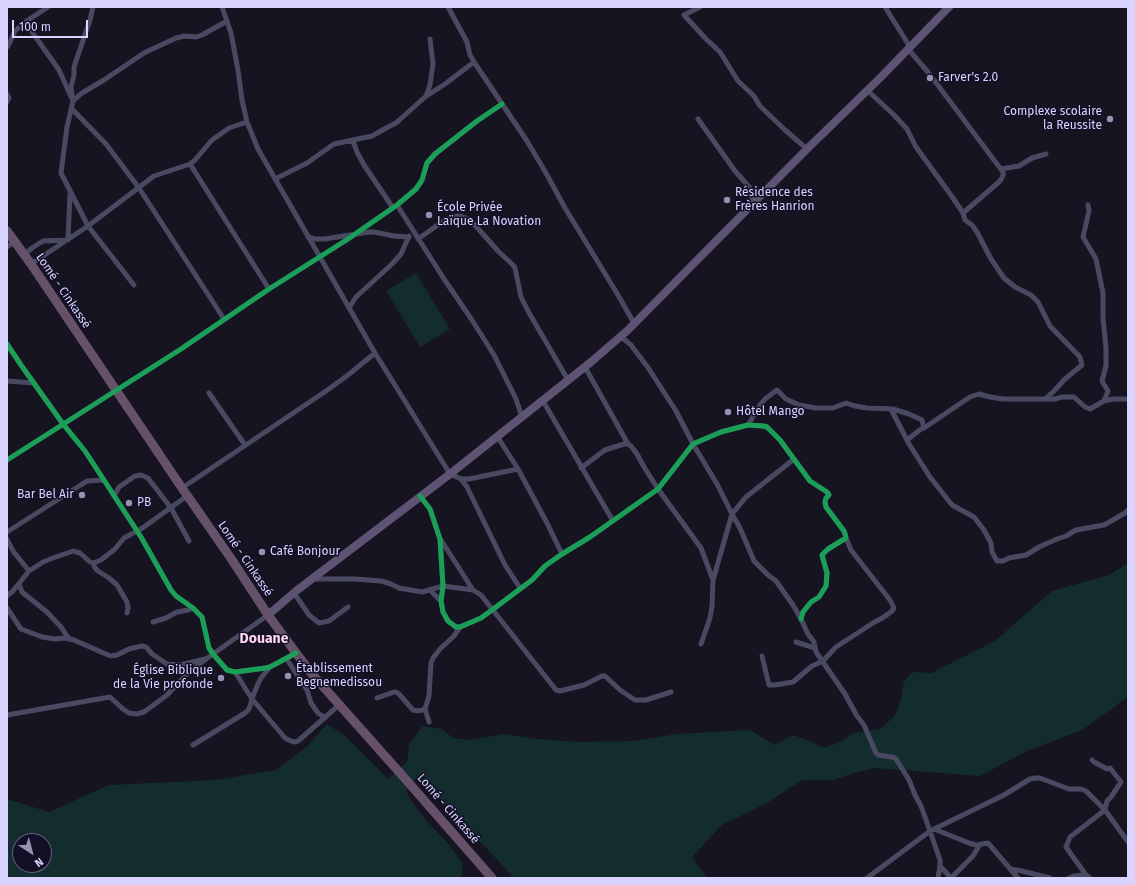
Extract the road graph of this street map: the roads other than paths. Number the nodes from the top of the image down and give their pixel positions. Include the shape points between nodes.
1 (48, 7) edge
2 (93, 7) edge
3 (222, 7) edge
4 (448, 7) edge
5 (700, 7) edge
6 (885, 7) edge
7 (948, 8) edge
8 (227, 21) junction
9 (25, 22) junction
10 (430, 39) dead end
11 (7, 47) edge
12 (909, 48) junction
13 (474, 62) junction
14 (867, 90) junction
15 (7, 94) edge
16 (425, 97) junction
17 (73, 101) junction
18 (7, 102) edge
19 (502, 104) junction
20 (71, 108) junction
21 (698, 118) dead end
22 (247, 122) junction
23 (353, 141) junction
24 (807, 149) junction
25 (1046, 154) dead end
26 (190, 164) junction
27 (1001, 169) junction
28 (275, 179) junction
29 (139, 188) junction
30 (70, 192) junction
31 (752, 204) junction
32 (1088, 205) dead end
33 (395, 206) junction
34 (963, 213) junction
35 (88, 226) junction
36 (412, 229) junction
37 (7, 231) edge
38 (356, 234) junction
39 (308, 237) junction
40 (409, 237) junction
41 (418, 239) junction
42 (68, 240) junction
43 (11, 244) edge
44 (24, 255) junction
45 (320, 256) junction
46 (31, 264) junction
47 (134, 285) dead end
48 (269, 289) junction
49 (349, 308) junction
50 (224, 319) junction
51 (634, 323) junction
52 (620, 336) junction
53 (7, 344) edge
54 (375, 353) junction
55 (585, 367) junction
56 (568, 380) junction
57 (7, 381) edge
58 (34, 383) junction
59 (116, 391) junction
60 (209, 393) dead end
61 (1045, 399) junction
62 (1128, 399) edge
63 (1104, 400) junction
64 (543, 401) junction
65 (891, 409) junction
66 (522, 417) junction
67 (63, 424) junction
68 (748, 425) junction
69 (924, 428) junction
70 (497, 436) junction
71 (907, 440) junction
72 (628, 444) junction
73 (693, 444) junction
74 (245, 445) junction
75 (794, 458) junction
76 (7, 460) edge
77 (581, 468) junction
78 (518, 469) junction
79 (450, 474) junction
80 (460, 479) junction
81 (104, 480) junction
82 (182, 488) junction
83 (658, 489) junction
84 (114, 496) junction
85 (188, 496) junction
86 (420, 496) junction
87 (171, 508) junction
88 (1128, 510) edge
89 (732, 514) junction
90 (613, 521) junction
91 (137, 530) junction
92 (7, 531) edge
93 (846, 538) junction
94 (440, 539) junction
95 (7, 540) edge
96 (189, 541) dead end
97 (562, 554) junction
98 (93, 563) junction
99 (29, 571) junction
100 (312, 579) junction
101 (713, 580) junction
102 (19, 584) junction
103 (443, 586) junction
104 (520, 588) junction
105 (430, 590) junction
106 (473, 590) junction
107 (294, 593) junction
108 (7, 596) edge
109 (441, 601) junction
110 (348, 607) dead end
111 (7, 608) edge
112 (193, 608) junction
113 (492, 610) junction
114 (127, 613) dead end
115 (268, 615) junction
116 (801, 619) junction
117 (153, 622) dead end
118 (460, 628) junction
119 (69, 639) junction
120 (796, 642) dead end
121 (701, 644) dead end
122 (815, 648) junction
123 (296, 653) junction
124 (213, 654) junction
125 (762, 656) dead end
126 (286, 658) junction
127 (206, 659) junction
128 (823, 661) junction
129 (270, 668) junction
130 (235, 672) junction
131 (671, 692) dead end
132 (377, 698) dead end
133 (252, 699) junction
134 (339, 705) junction
135 (425, 710) junction
136 (7, 715) edge
137 (325, 718) junction
138 (429, 722) dead end
139 (193, 745) dead end
140 (1092, 760) dead end
141 (1105, 810) junction
142 (932, 830) junction
143 (1128, 842) edge
144 (980, 844) junction
145 (940, 866) junction
146 (1011, 869) junction
147 (1088, 876) edge
148 (492, 878) edge
149 (867, 878) edge
150 (938, 878) edge
151 (951, 878) edge
152 (1018, 878) edge
153 (1050, 878) edge
154 (1069, 878) edge

1 - 9 street
2 - 17 street via 74,67 71,87
3 - 8 street
4 - 13 street via 467,42
5 - 24 street via 684,15 720,52 738,81 754,96 760,106
6 - 12 street
7 - 12 main road
8 - 17 street via 202,35 176,38 144,53
8 - 22 street
9 - 11 street via 15,31
9 - 17 street via 59,70
10 - 16 street via 432,78
12 - 14 main road
12 - 27 street
13 - 16 street
13 - 19 street
14 - 24 main road
14 - 34 street via 907,129 916,147
15 - 18 street
16 - 23 street via 388,128
17 - 20 street
19 - 33 street via 435,154 427,163 416,190
19 - 51 street via 546,172 564,208
20 - 29 street via 106,144
20 - 30 street via 61,173
21 - 31 street via 750,188
22 - 26 street via 229,128 212,140
22 - 28 street via 258,150
23 - 28 street via 334,144 307,163
23 - 33 street via 364,165
24 - 31 main road
25 - 27 street via 1032,158 1019,166
26 - 29 street via 154,176
26 - 48 street
27 - 34 street via 1004,175 998,182
28 - 39 street
29 - 35 street
29 - 50 street
30 - 35 street
30 - 42 street
31 - 51 main road
32 - 63 street via 1083,237 1096,259 1103,293 1106,366 1102,381 1108,391
33 - 36 street
33 - 38 street
34 - 61 street via 1004,278 1038,302 1050,326 1080,357 1082,366
35 - 42 street
35 - 47 street
36 - 40 street
36 - 41 street
37 - 43 highway, Lomé - Cinkassé
38 - 39 street via 325,239
38 - 40 street via 374,232
38 - 45 street
39 - 45 street
40 - 49 street via 392,264 356,297
41 - 56 street via 452,217 460,216 474,224 515,268 521,297
41 - 66 street via 494,355
42 - 44 street via 44,241
42 - 46 street
43 - 44 highway, Lomé - Cinkassé
44 - 46 highway, Lomé - Cinkassé
45 - 48 street
45 - 49 street
46 - 59 highway, Lomé - Cinkassé
48 - 50 street
49 - 54 street
50 - 59 street
51 - 52 main road
52 - 55 main road
52 - 73 street via 631,345 649,369 676,411
53 - 58 street
54 - 74 street via 348,375
54 - 79 street
55 - 56 main road
55 - 72 street
56 - 64 main road
57 - 58 street
58 - 67 street
59 - 67 street
59 - 82 highway, Lomé - Cinkassé
60 - 74 street
61 - 63 street via 1074,397 1085,408 1090,409
61 - 69 street via 1003,399 979,394 970,397
62 - 63 street
64 - 66 main road
64 - 77 street
65 - 68 street via 867,408 846,403 832,408 816,408 799,405 786,399 777,390 760,404
65 - 69 street via 922,420
65 - 71 street
66 - 70 main road
67 - 76 street
67 - 81 street
68 - 73 street via 721,432
68 - 75 street via 767,428
69 - 71 street
70 - 78 street
70 - 79 main road
71 - 88 street via 948,500 974,517 984,530 997,560 1003,561 1026,555 1076,530 1104,525
72 - 77 street via 605,450
72 - 83 street via 632,446
73 - 83 street
73 - 89 street
74 - 82 street
75 - 89 street via 746,497
75 - 93 street via 810,481 829,495 825,502 826,508 844,531
77 - 90 street
78 - 80 street
78 - 97 street
79 - 80 street
79 - 86 main road
80 - 104 street via 467,487 502,560
81 - 84 street
81 - 92 street via 87,481
82 - 85 highway, Lomé - Cinkassé
83 - 90 street
83 - 101 street via 701,548
84 - 87 street via 125,482 141,475 154,484
84 - 91 street
85 - 87 street
85 - 115 highway, Lomé - Cinkassé
86 - 94 street via 430,509
86 - 100 main road
87 - 91 street
87 - 96 street
89 - 101 street
89 - 116 street via 754,561 776,581
90 - 97 street
91 - 98 street via 124,538 106,557
91 - 112 street via 171,590
93 - 116 street via 822,555 827,573 826,586 819,597 803,612
93 - 128 street via 851,550 894,608 836,647
94 - 103 street
94 - 106 street
95 - 99 street
97 - 104 street
98 - 99 street via 73,551 43,562
98 - 114 street via 98,571 117,585 127,602
99 - 102 street
100 - 105 street via 355,578 385,582 399,588 422,592
100 - 107 main road
101 - 121 street via 710,618
102 - 108 street
102 - 119 street via 22,592 47,612
103 - 105 street
103 - 106 street
103 - 109 street
104 - 113 street
105 - 109 street
106 - 113 street via 481,595
107 - 110 street via 309,615 320,623 329,621
107 - 115 main road
109 - 118 street via 442,612 448,622
111 - 119 street via 21,629 42,637
112 - 117 street
112 - 124 street via 202,617 209,648
113 - 118 street
113 - 131 street via 556,690 584,685 605,676 635,700 646,700
115 - 123 highway, Lomé - Cinkassé
115 - 124 street
116 - 122 street
118 - 135 street via 433,658
119 - 127 street via 111,656 142,646 168,664 180,665
120 - 122 street
122 - 128 street
123 - 126 street
123 - 134 highway, Lomé - Cinkassé
124 - 127 street
124 - 130 street via 227,670
125 - 128 street via 771,686 793,682 805,670
126 - 129 street
126 - 137 street via 307,690 311,703
127 - 136 street via 167,695 144,712 137,714 123,709 110,697
128 - 142 street via 863,723 876,753 895,758 898,762
129 - 130 street
129 - 133 street via 261,678
130 - 133 street
132 - 135 street via 396,692 413,710
133 - 137 street via 285,738 294,742
133 - 139 street via 245,713
134 - 137 street
134 - 148 highway, Lomé - Cinkassé
135 - 138 street
140 - 141 street via 1107,769 1110,768 1121,782 1107,801
141 - 142 street via 1086,791 1069,789 1035,778
141 - 143 street
141 - 147 street via 1070,838 1066,847
142 - 144 street via 969,843
142 - 145 street
142 - 149 street
144 - 146 street via 991,844
144 - 151 street via 973,856
145 - 150 street
145 - 151 street
146 - 152 street
146 - 153 street
147 - 154 street

